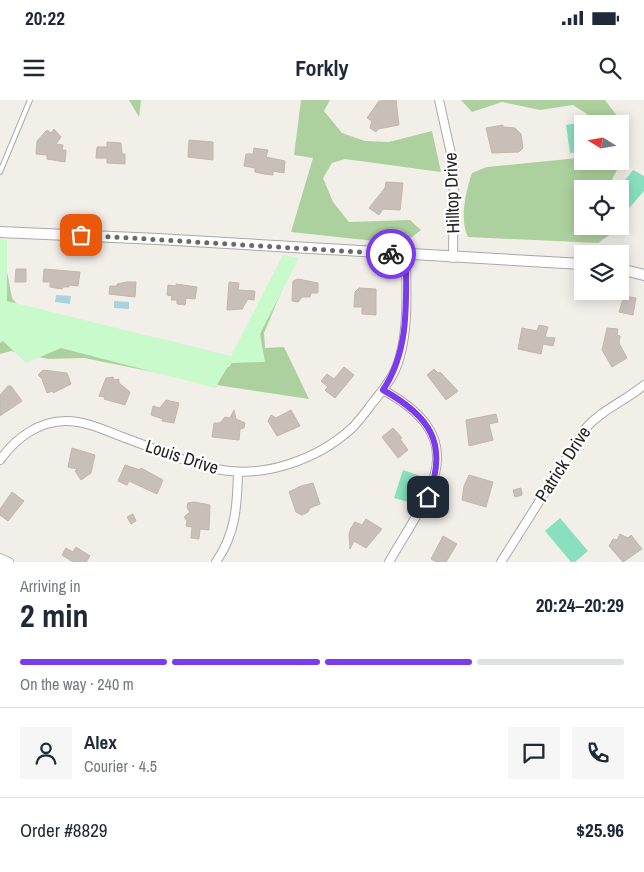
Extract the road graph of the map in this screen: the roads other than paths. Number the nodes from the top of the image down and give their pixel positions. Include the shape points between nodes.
1 (30, 100) edge
2 (439, 100) edge
3 (0, 172) edge
4 (0, 232) edge
5 (406, 254) junction
6 (454, 258) junction
7 (574, 264) edge
8 (629, 271) edge
9 (644, 274) edge
10 (644, 385) edge
11 (383, 390) junction
12 (0, 460) edge
13 (238, 473) junction
14 (0, 558) edge
15 (9, 562) edge
16 (216, 562) edge
17 (389, 562) edge
18 (500, 562) edge

1 - 3 lane
2 - 6 street, Hilltop Drive via 454,167
4 - 5 street
5 - 6 street
5 - 11 street, Louis Drive via 404,339 394,374
6 - 7 street
8 - 9 street
10 - 18 street, Patrick Drive via 632,396 595,417 585,429
11 - 13 street, Louis Drive via 353,427 308,458 282,467
11 - 17 street via 418,413 436,442 438,460 436,478 428,497
12 - 13 street, Louis Drive via 24,434 45,424 83,422 194,463
13 - 16 street via 237,513 232,532
14 - 15 street

